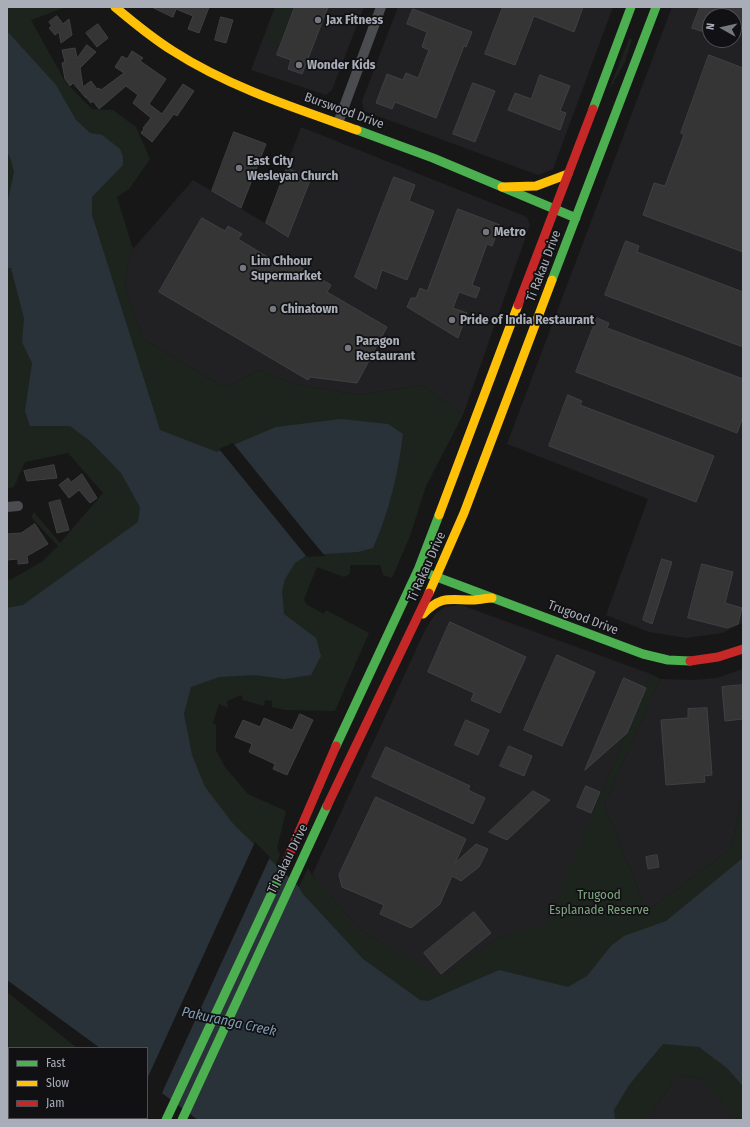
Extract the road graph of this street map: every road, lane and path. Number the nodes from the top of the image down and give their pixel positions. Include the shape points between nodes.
1 (115, 7) edge
2 (381, 7) edge
3 (631, 7) edge
4 (656, 7) edge
5 (338, 123) junction
6 (568, 174) junction
7 (502, 187) junction
8 (555, 209) junction
9 (576, 218) junction
10 (18, 506) dead end
11 (7, 508) edge
12 (418, 570) junction
13 (437, 577) junction
14 (492, 598) junction
15 (418, 620) junction
16 (743, 649) edge
17 (166, 1120) edge
18 (182, 1120) edge

1 - 5 main road, Burswood Drive via 150,36 198,65 255,92
2 - 5 street
3 - 6 main road, Ti Rakau Drive
4 - 9 main road, Ti Rakau Drive
5 - 7 main road, Burswood Drive
6 - 7 main road via 544,186
6 - 8 main road, Ti Rakau Drive
7 - 8 main road, Burswood Drive
8 - 9 main road, Burswood Drive
8 - 12 main road, Ti Rakau Drive
9 - 13 main road, Ti Rakau Drive via 464,513
10 - 11 street
12 - 13 main road, Trugood Drive
12 - 17 main road, Ti Rakau Drive via 326,768 288,859
13 - 14 main road, Trugood Drive
13 - 15 main road, Ti Rakau Drive
14 - 15 main road via 443,598 433,603
14 - 16 main road, Trugood Drive via 663,660 706,660
15 - 18 main road, Ti Rakau Drive via 299,864

